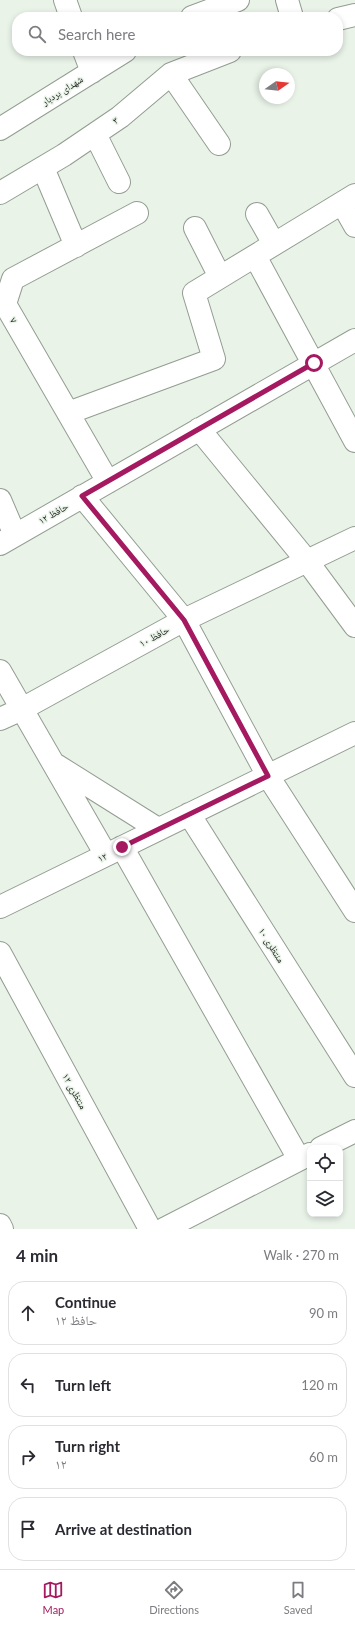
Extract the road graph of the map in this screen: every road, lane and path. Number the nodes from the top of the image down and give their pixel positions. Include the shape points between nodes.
1 (65, 0) edge
2 (238, 0) edge
3 (286, 0) edge
4 (204, 11) edge
5 (69, 12) edge
6 (290, 12) edge
7 (355, 15) edge
8 (343, 17) edge
9 (86, 56) edge
10 (117, 56) edge
11 (217, 56) edge
12 (92, 72) junction
13 (171, 74) junction
14 (0, 129) edge
15 (95, 134) junction
16 (218, 144) dead end
17 (43, 168) junction
18 (119, 182) dead end
19 (0, 193) edge
20 (348, 199) edge
21 (137, 213) dead end
22 (257, 214) dead end
23 (355, 226) edge
24 (195, 228) dead end
25 (274, 244) junction
26 (76, 246) junction
27 (255, 256) junction
28 (220, 277) junction
29 (355, 340) edge
30 (314, 363) junction
31 (68, 413) junction
32 (199, 429) junction
33 (355, 441) edge
34 (108, 482) junction
35 (82, 496) junction
36 (0, 500) edge
37 (355, 538) edge
38 (7, 540) edge
39 (307, 561) junction
40 (184, 620) junction
41 (355, 626) edge
42 (0, 671) edge
43 (22, 709) junction
44 (0, 719) edge
45 (355, 733) edge
46 (53, 764) junction
47 (268, 776) junction
48 (189, 814) junction
49 (158, 829) junction
50 (114, 851) junction
51 (0, 907) edge
52 (355, 911) edge
53 (0, 953) edge
54 (355, 1076) edge
55 (355, 1131) edge
56 (328, 1145) edge
57 (305, 1157) edge
58 (0, 1225) edge
59 (2, 1229) edge
60 (150, 1229) edge
61 (164, 1229) edge

1 - 5 street
2 - 4 street
3 - 6 street
7 - 8 street
9 - 12 street
10 - 12 street, شهدای بردبار
11 - 13 street, ۳
12 - 14 street, شهدای بردبار
13 - 15 street, ۳ via 120,117
13 - 16 street
15 - 17 street, ۳
15 - 18 street
17 - 19 street, ۳
17 - 26 street
20 - 23 street
20 - 25 street
21 - 26 street, ۷
22 - 25 street
24 - 28 street
25 - 27 street
26 - 31 street, ۷ via 13,279 5,304
27 - 28 street
27 - 30 street
28 - 31 street via 194,293 214,359
29 - 30 street, حافظ ۱۲
30 - 32 street, حافظ ۱۲
30 - 33 street
31 - 34 street, ۷
32 - 34 street, حافظ ۱۲
32 - 39 street
34 - 35 street, حافظ ۱۲
35 - 38 street, حافظ ۱۲
35 - 40 street
36 - 38 street
37 - 39 street, حافظ ۱۰
39 - 40 street, حافظ ۱۰
39 - 41 street
40 - 43 street, حافظ ۱۰
40 - 47 street
42 - 43 street
43 - 44 street, حافظ ۱۰
43 - 46 street
45 - 47 street, ۱۲
46 - 49 street
46 - 50 street
47 - 48 street, ۱۲
47 - 52 street
48 - 49 street, ۱۲
48 - 54 street, منتظری ۱۰
49 - 50 street, ۱۲
50 - 51 street, ۱۲
50 - 57 street
53 - 60 street, منتظری ۱۲
55 - 56 street
57 - 61 street
58 - 59 street

